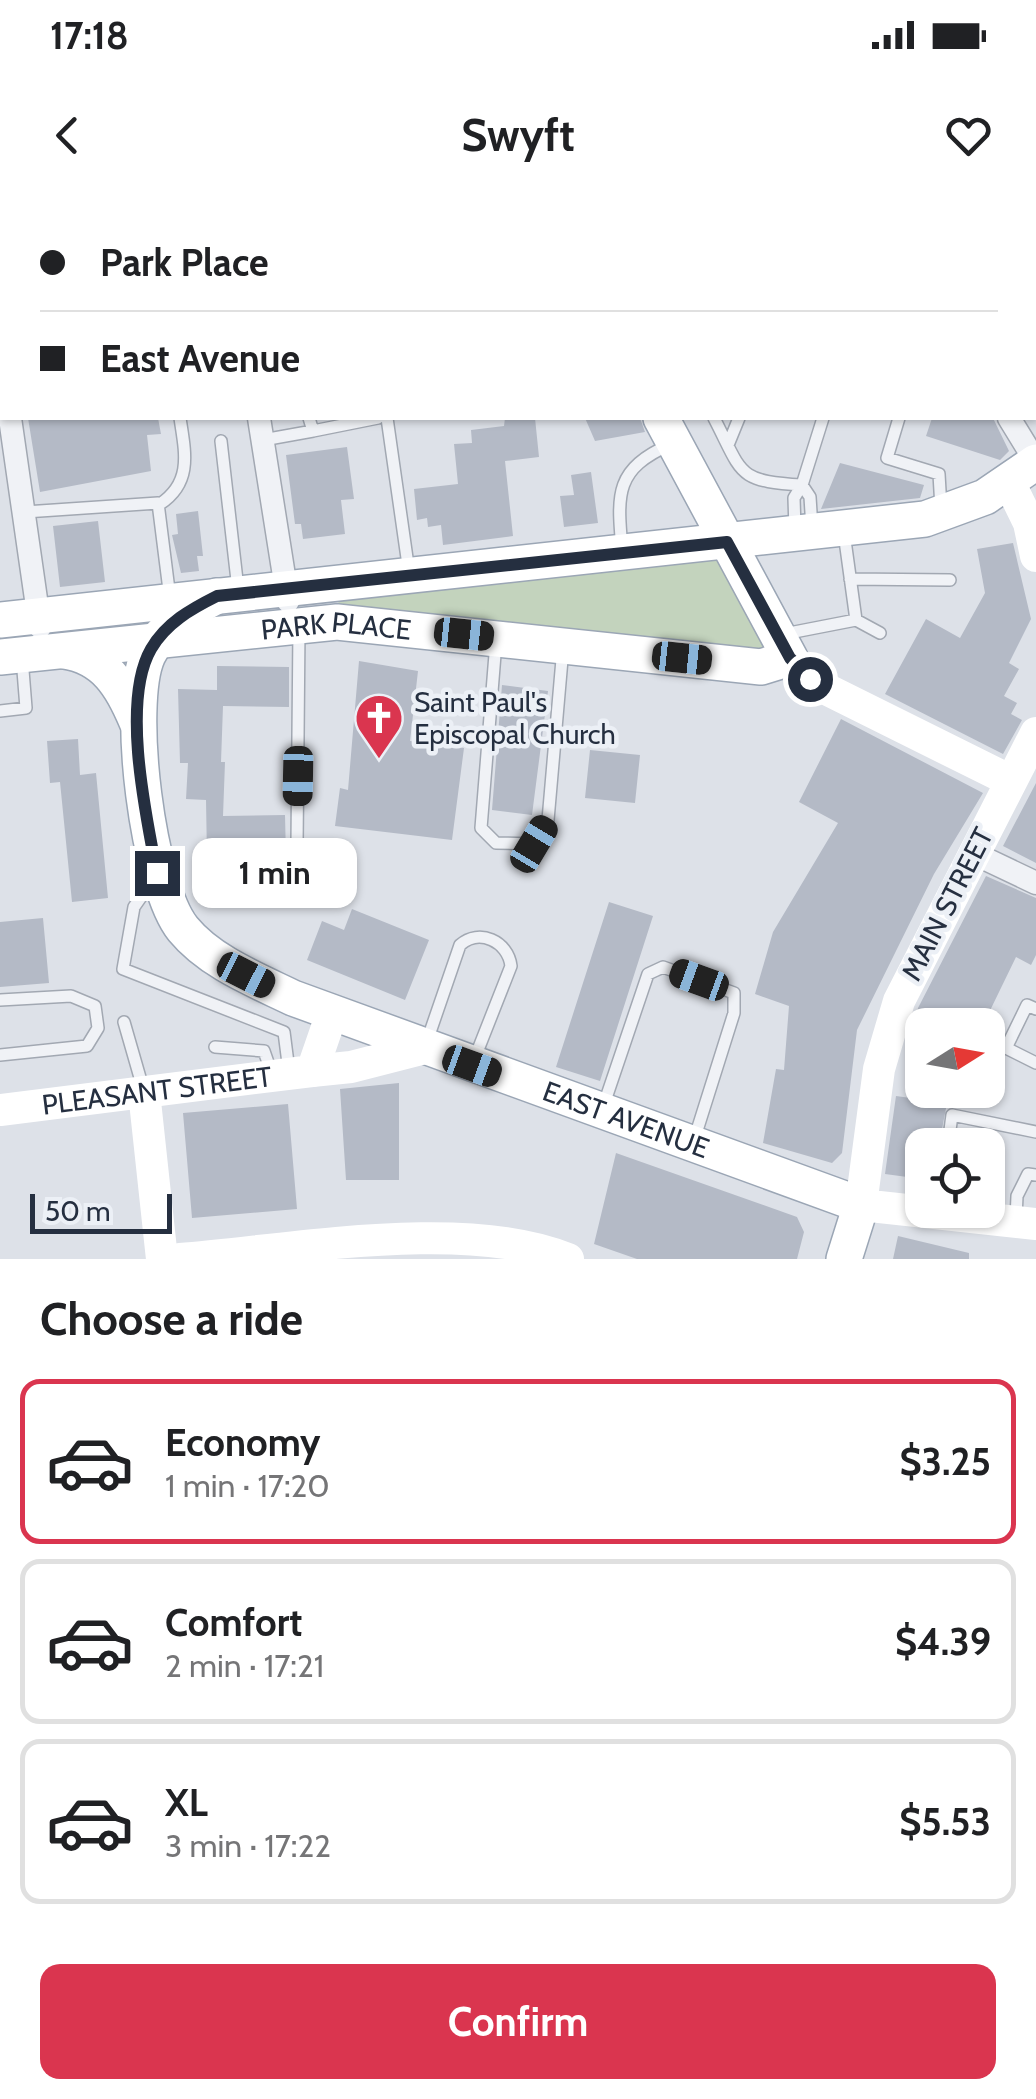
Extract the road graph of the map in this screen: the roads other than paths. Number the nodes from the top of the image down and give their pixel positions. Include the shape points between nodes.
1 (10, 420) edge
2 (180, 420) edge
3 (310, 420) edge
4 (368, 420) edge
5 (388, 420) edge
6 (715, 420) edge
7 (738, 420) edge
8 (822, 420) edge
9 (897, 420) edge
10 (1011, 420) edge
11 (261, 429) edge
12 (668, 430) edge
13 (313, 431) junction
14 (221, 441) dead end
15 (728, 444) junction
16 (1027, 469) edge
17 (802, 485) junction
18 (160, 504) junction
19 (25, 512) junction
20 (942, 515) junction
21 (817, 532) junction
22 (727, 542) junction
23 (622, 554) junction
24 (1036, 556) edge
25 (409, 576) junction
26 (850, 579) junction
27 (950, 580) dead end
28 (283, 588) junction
29 (227, 594) junction
30 (48, 614) junction
31 (0, 620) edge
32 (856, 620) junction
33 (299, 624) junction
34 (168, 625) junction
35 (880, 633) dead end
36 (496, 638) junction
37 (563, 645) junction
38 (784, 647) junction
39 (30, 654) edge
40 (0, 712) edge
41 (138, 724) junction
42 (1026, 756) edge
43 (296, 844) dead end
44 (973, 853) junction
45 (157, 873) junction
46 (1036, 884) edge
47 (0, 1000) edge
48 (1036, 1009) edge
49 (332, 1013) junction
50 (124, 1022) dead end
51 (215, 1048) dead end
52 (425, 1048) junction
53 (0, 1055) edge
54 (1036, 1063) edge
55 (472, 1066) junction
56 (291, 1072) junction
57 (133, 1093) junction
58 (0, 1110) edge
59 (601, 1112) junction
60 (950, 1128) edge
61 (1036, 1132) edge
62 (693, 1144) junction
63 (1036, 1175) edge
64 (860, 1204) junction
65 (905, 1209) edge
66 (1026, 1223) edge
67 (347, 1252) edge
68 (140, 1259) edge
69 (162, 1259) edge
70 (180, 1259) edge
71 (568, 1259) edge
72 (844, 1259) edge

1 - 19 street
2 - 18 lane via 182,482
3 - 13 lane
4 - 13 lane
5 - 25 lane
6 - 15 lane
7 - 15 lane
8 - 17 lane
9 - 20 lane via 886,458 938,474
10 - 16 street
11 - 13 lane
11 - 28 street
12 - 22 main road
12 - 23 lane via 624,480 618,507
14 - 29 lane
15 - 17 lane via 742,472 756,482
16 - 20 main road
16 - 24 main road
17 - 21 lane
18 - 19 lane
18 - 34 lane
19 - 30 street
20 - 21 main road
21 - 22 main road
21 - 26 lane
22 - 23 main road, PARK PLACE
22 - 38 main road
23 - 25 main road, PARK PLACE
25 - 28 main road, PARK PLACE
26 - 27 lane
26 - 32 lane
28 - 29 main road, PARK PLACE
28 - 33 street
29 - 34 main road
30 - 31 main road, PARK PLACE
30 - 34 main road, PARK PLACE
30 - 39 street
32 - 35 lane
32 - 38 lane
33 - 34 main road, PARK PLACE
33 - 36 main road, PARK PLACE via 352,622
33 - 43 lane
34 - 39 main road, PARK PLACE
34 - 41 main road, EAST AVENUE via 140,683
36 - 37 main road, PARK PLACE
36 - 37 lane via 481,828 496,843 534,844 548,820
37 - 38 main road, PARK PLACE via 761,667
38 - 42 main road via 822,686
39 - 40 lane via 26,708
39 - 41 main road via 84,656 108,672
41 - 45 main road, EAST AVENUE
42 - 44 main road, MAIN STREET
44 - 46 street
44 - 64 main road, MAIN STREET via 907,982 887,1038
45 - 49 main road, EAST AVENUE via 176,919 196,943 246,975
45 - 56 lane via 134,907 124,969 284,1032
47 - 53 lane via 71,996 96,1006 98,1028 87,1046
48 - 54 lane via 1028,1005 1006,1048
49 - 52 main road, EAST AVENUE
49 - 56 main road, PLEASANT STREET
50 - 57 lane
51 - 56 lane via 264,1050
52 - 55 main road, EAST AVENUE
52 - 55 lane via 460,945 482,936 502,945 511,966
52 - 56 main road, PLEASANT STREET
55 - 59 main road, EAST AVENUE
56 - 57 main road, PLEASANT STREET
57 - 58 main road, PLEASANT STREET
57 - 68 main road
57 - 69 main road
59 - 62 main road, EAST AVENUE
59 - 62 lane via 648,974 663,967 734,993 734,1013
60 - 61 lane via 952,1115
62 - 64 main road, EAST AVENUE
63 - 66 lane via 1028,1174 1017,1196
64 - 65 main road
64 - 72 main road, MAIN STREET
67 - 70 main road
67 - 71 main road via 488,1238

